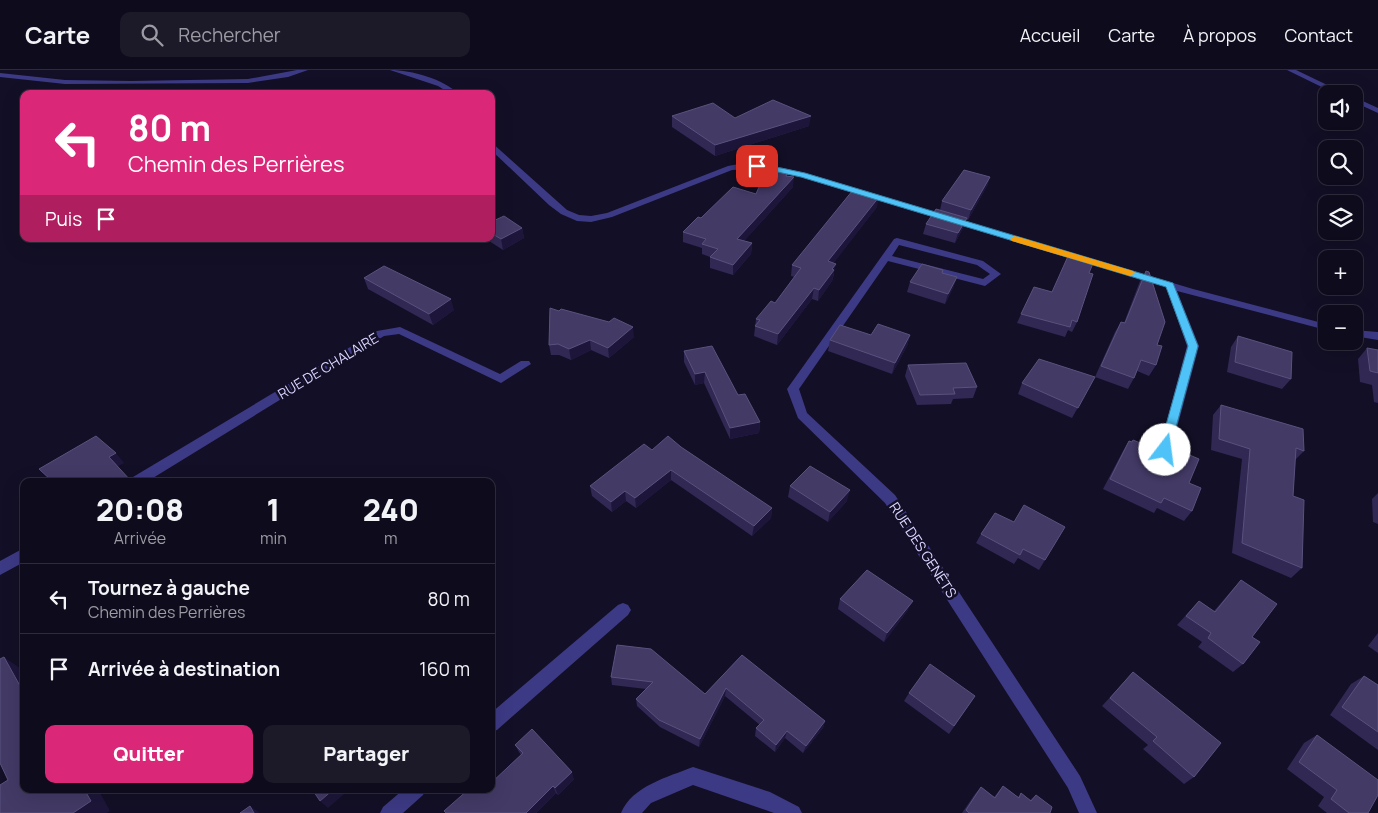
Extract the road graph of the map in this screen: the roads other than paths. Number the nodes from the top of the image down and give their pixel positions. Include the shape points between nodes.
1 (305, 70) edge
2 (392, 70) edge
3 (1290, 70) edge
4 (0, 75) edge
5 (1323, 85) edge
6 (450, 90) edge
7 (1363, 104) edge
8 (1378, 111) edge
9 (495, 148) edge
10 (886, 257) junction
11 (1170, 285) junction
12 (1318, 325) edge
13 (1363, 334) edge
14 (1378, 336) edge
15 (524, 364) dead end
16 (1165, 450) dead end
17 (143, 478) edge
18 (20, 556) edge
19 (0, 569) edge
20 (624, 610) dead end
21 (495, 721) edge
22 (412, 793) edge
23 (389, 813) edge
24 (630, 813) edge
25 (792, 813) edge
26 (1088, 813) edge

1 - 4 street via 248,81 131,83 65,82
2 - 6 street via 441,84
3 - 5 street
7 - 8 street
9 - 11 street via 558,209 578,218 592,219 622,211 708,175 732,168 757,166 802,175
10 - 10 street, RUE DES GENÊTS via 985,282 996,274 980,263 897,241
10 - 26 street, RUE DES GENÊTS via 793,389 802,415 890,499 1074,782
11 - 12 street
11 - 16 street via 1193,346
13 - 14 street
15 - 17 street, RUE DE CHALAIRE via 501,379 400,330 380,333
18 - 19 street
20 - 21 street
22 - 23 street
24 - 25 street via 645,797 693,776 770,801

